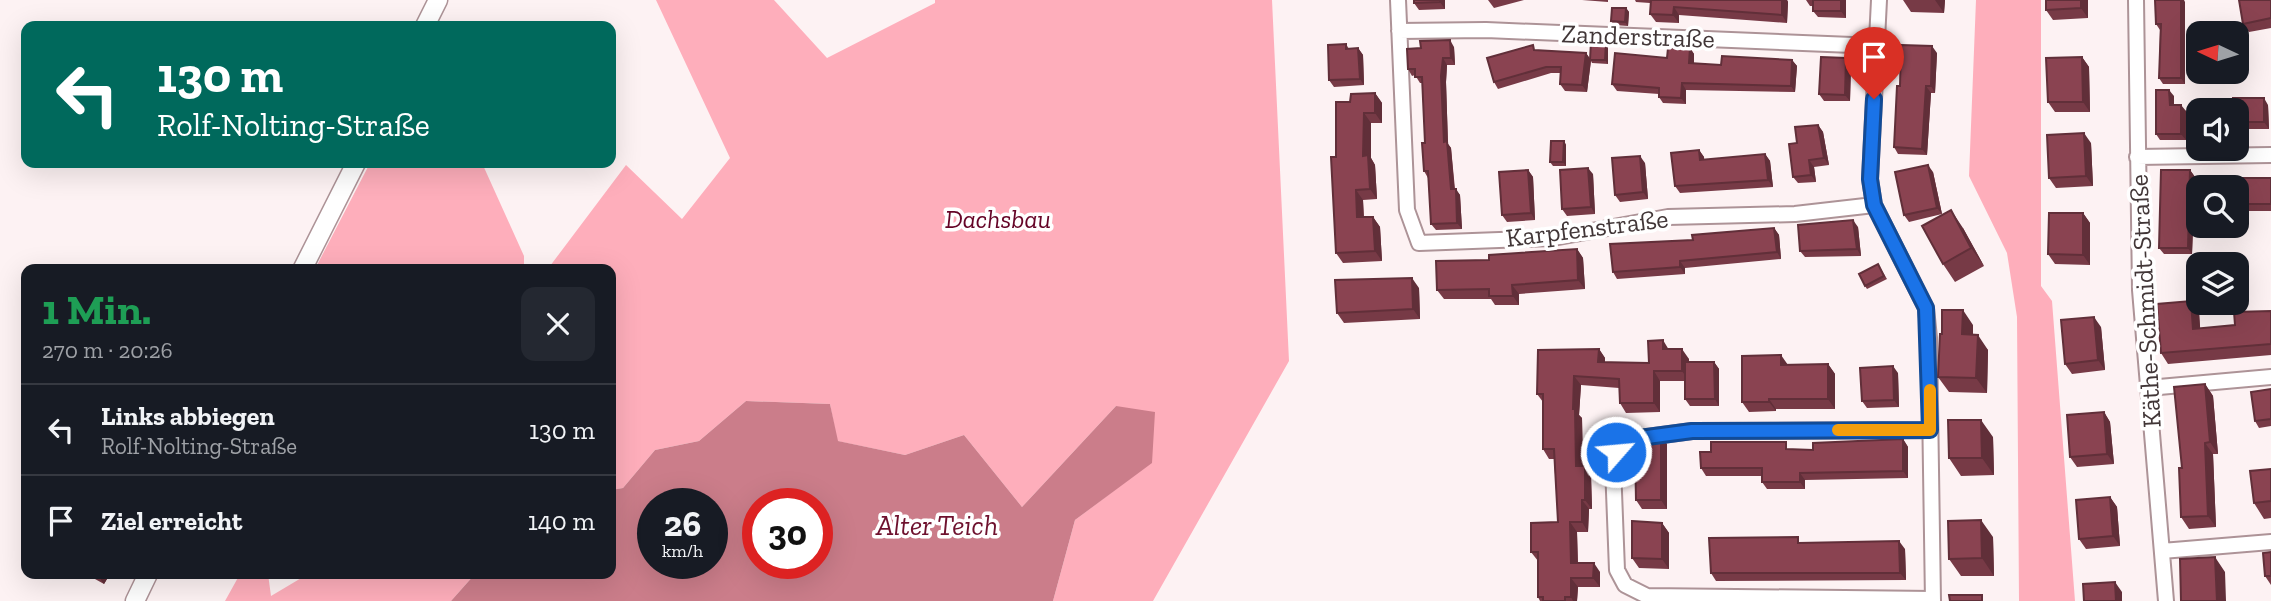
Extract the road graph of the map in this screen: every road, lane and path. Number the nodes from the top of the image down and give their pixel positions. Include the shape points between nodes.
1 (438, 0) edge
2 (1398, 0) edge
3 (1879, 0) edge
4 (2136, 0) edge
5 (428, 21) edge
6 (1399, 31) junction
7 (1877, 46) junction
8 (2271, 155) edge
9 (2137, 157) junction
10 (353, 168) edge
11 (1874, 205) junction
12 (305, 264) edge
13 (2271, 377) edge
14 (2148, 388) junction
15 (1930, 430) junction
16 (2271, 542) edge
17 (2162, 551) junction
18 (146, 579) edge
19 (1933, 600) edge
20 (135, 601) edge
21 (2166, 601) edge

1 - 5 street
2 - 6 street, Karpfenstraße
3 - 7 street
4 - 9 street, Käthe-Schmidt-Straße
6 - 7 street, Zanderstraße via 1486,30
6 - 11 street, Karpfenstraße via 1407,210 1419,243 1553,238 1668,217 1795,214
7 - 11 street via 1870,179
8 - 9 street
9 - 14 street, Käthe-Schmidt-Straße
10 - 12 street
11 - 15 street via 1926,308
13 - 14 street
14 - 17 street, Käthe-Schmidt-Straße
15 - 19 street
15 - 19 street via 1692,431 1632,439 1616,452 1613,466 1617,570 1625,586 1647,596
16 - 17 street
17 - 21 street, Käthe-Schmidt-Straße
18 - 20 street

